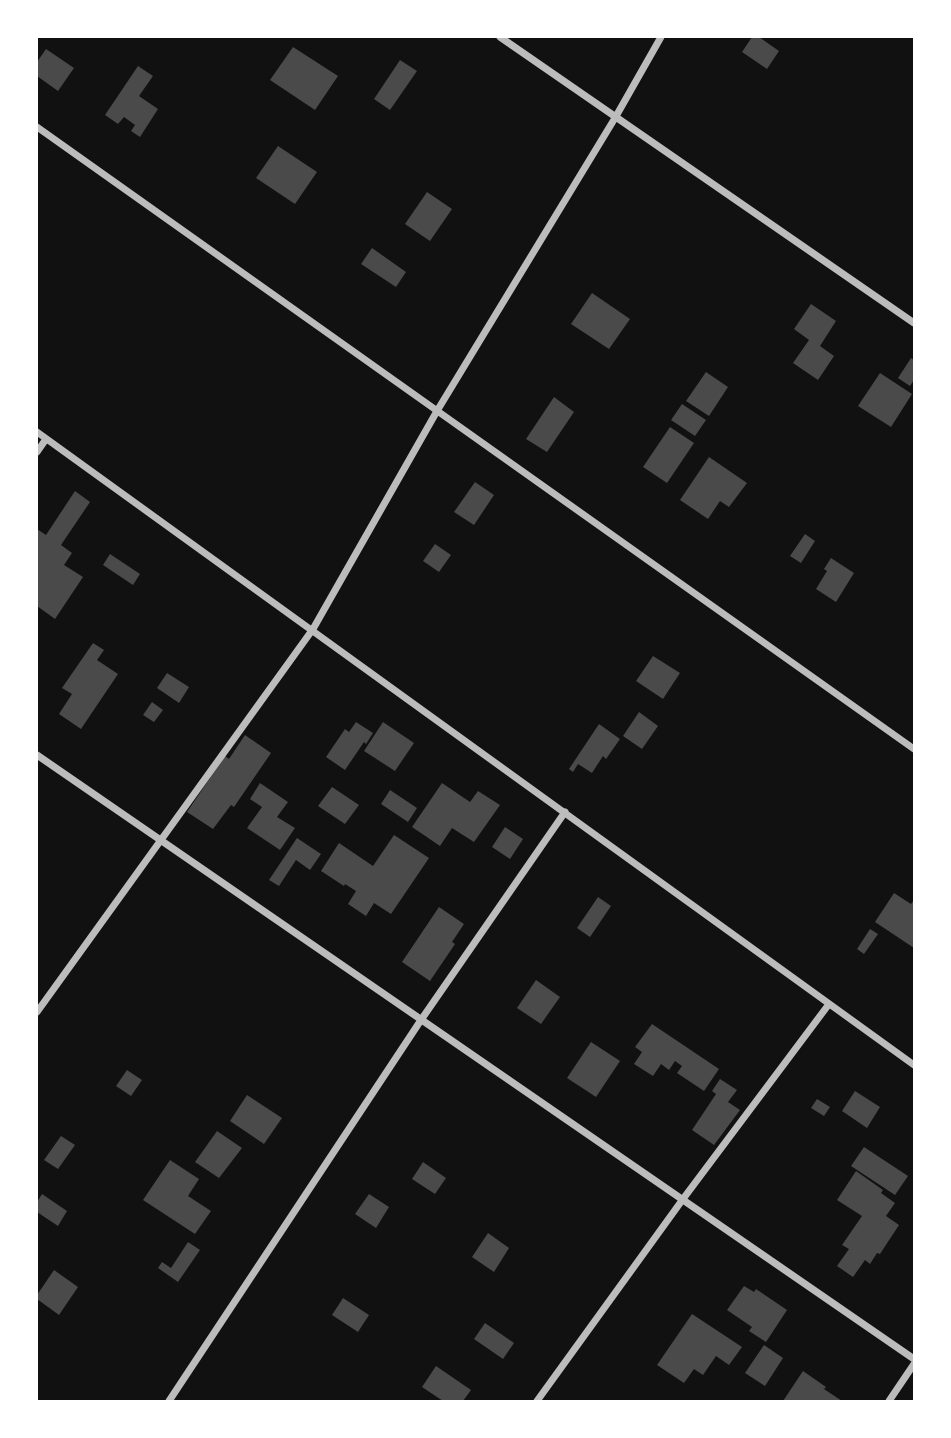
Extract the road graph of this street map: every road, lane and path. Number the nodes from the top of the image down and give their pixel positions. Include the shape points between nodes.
1 (500, 37) edge
2 (660, 37) edge
3 (615, 118) junction
4 (37, 127) edge
5 (914, 323) edge
6 (437, 411) junction
7 (37, 432) edge
8 (46, 439) junction
9 (37, 453) edge
10 (313, 629) junction
11 (914, 749) edge
12 (37, 755) edge
13 (565, 812) junction
14 (160, 840) junction
15 (828, 1004) junction
16 (37, 1012) edge
17 (421, 1020) junction
18 (914, 1065) edge
19 (683, 1199) junction
20 (914, 1359) edge
21 (914, 1364) edge
22 (169, 1401) edge
23 (537, 1401) edge
24 (889, 1401) edge

1 - 3 street
2 - 3 street
3 - 5 street
3 - 6 street
4 - 6 street
6 - 10 street
6 - 11 street
7 - 8 street
8 - 9 street
8 - 10 street
10 - 13 street
10 - 14 street
12 - 14 street
13 - 15 street
13 - 17 street
14 - 16 street
14 - 17 street
15 - 18 street
15 - 19 street
17 - 19 street
17 - 22 street
19 - 20 street
19 - 23 street
21 - 24 street

